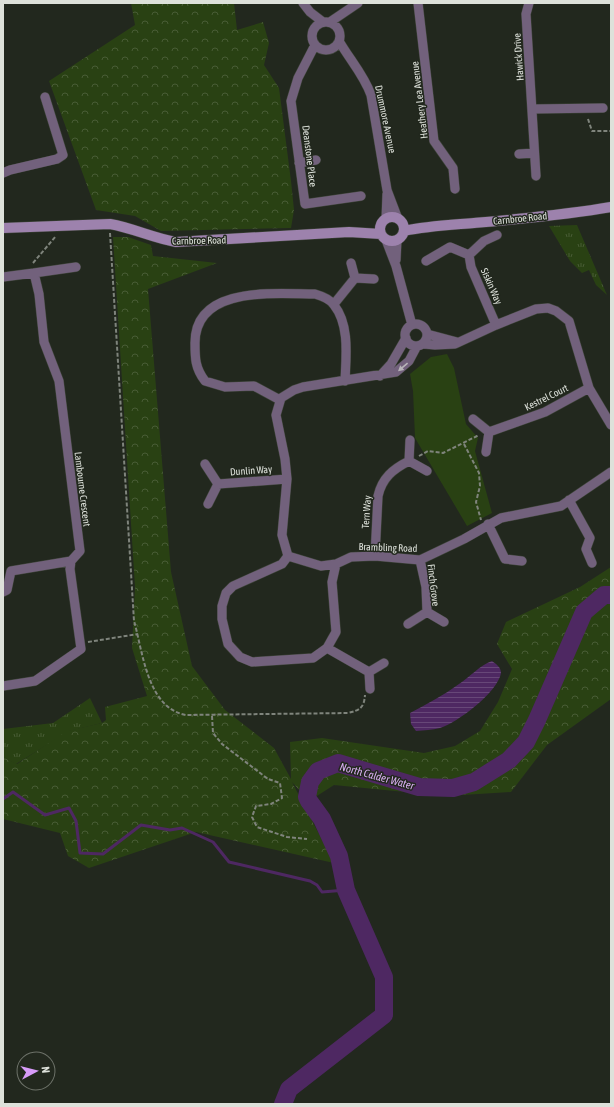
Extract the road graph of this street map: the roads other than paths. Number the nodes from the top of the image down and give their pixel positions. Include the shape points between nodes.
1 (303, 3) edge
2 (358, 3) edge
3 (418, 3) edge
4 (529, 3) edge
5 (348, 11) junction
6 (310, 12) junction
7 (326, 22) junction
8 (314, 27) junction
9 (338, 29) junction
10 (339, 41) junction
11 (323, 48) junction
12 (349, 59) junction
13 (45, 97) dead end
14 (603, 108) dead end
15 (533, 109) junction
16 (588, 109) junction
17 (588, 119) road end
18 (534, 153) junction
19 (520, 154) dead end
20 (316, 160) dead end
21 (299, 163) junction
22 (3, 173) edge
23 (536, 176) dead end
24 (455, 189) dead end
25 (388, 190) junction
26 (361, 196) dead end
27 (611, 207) edge
28 (401, 224) junction
29 (3, 228) edge
30 (383, 229) junction
31 (498, 235) dead end
32 (397, 240) junction
33 (469, 255) junction
34 (426, 261) dead end
35 (351, 263) dead end
36 (396, 266) junction
37 (76, 267) dead end
38 (34, 273) junction
39 (3, 276) edge
40 (355, 278) junction
41 (374, 279) dead end
42 (334, 304) junction
43 (412, 325) junction
44 (496, 325) junction
45 (427, 334) junction
46 (406, 338) junction
47 (461, 343) junction
48 (420, 345) junction
49 (380, 376) junction
50 (345, 382) junction
51 (589, 388) junction
52 (280, 400) junction
53 (473, 419) dead end
54 (611, 425) edge
55 (489, 432) junction
56 (410, 440) dead end
57 (486, 452) dead end
58 (409, 461) junction
59 (205, 464) dead end
60 (427, 471) dead end
61 (611, 472) edge
62 (287, 479) junction
63 (218, 484) junction
64 (569, 500) junction
65 (208, 504) dead end
66 (486, 525) junction
67 (288, 556) junction
68 (375, 556) junction
69 (71, 560) junction
70 (420, 560) junction
71 (522, 561) dead end
72 (592, 563) dead end
73 (336, 564) junction
74 (7, 568) edge
75 (3, 592) edge
76 (427, 612) junction
77 (444, 622) dead end
78 (408, 624) dead end
79 (327, 648) junction
80 (384, 663) dead end
81 (369, 672) junction
82 (3, 686) edge
83 (370, 689) road end

1 - 6 street
2 - 5 street
3 - 24 street, Heathery Lea Avenue via 434,141 453,168
4 - 15 street, Hawick Drive via 526,14
5 - 7 street
5 - 9 street
6 - 7 street
6 - 8 street
7 - 8 street
7 - 9 street
8 - 11 street via 312,39
9 - 10 street
10 - 11 street
10 - 12 street, Drummore Avenue
11 - 12 street, Drummore Avenue
11 - 21 street, Deanstone Place via 308,57 291,101
12 - 25 street, Drummore Avenue via 367,83 371,95
13 - 22 street via 63,155
14 - 16 street
15 - 16 street
15 - 18 street, Hawick Drive
16 - 17 street
18 - 19 street
18 - 23 street, Hawick Drive
20 - 21 street
21 - 26 street, Deanstone Place via 305,204
25 - 28 street, Drummore Avenue
25 - 30 street, Drummore Avenue
27 - 28 street, Carnbroe Road via 472,223
28 - 30 street, Carnbroe Road via 392,217
28 - 32 street via 402,235
29 - 30 street, Carnbroe Road via 110,224 176,242
30 - 32 street
30 - 36 street
31 - 33 street via 484,241
32 - 36 street
33 - 34 street via 450,247
33 - 44 street, Siskin Way via 471,267
35 - 40 street
36 - 43 street
37 - 38 street
38 - 39 street
38 - 69 street, Lambourne Crescent via 44,342 59,381 80,551
40 - 41 street
40 - 42 street
42 - 50 street via 343,322 345,335
42 - 52 street via 316,294 251,295 222,301 207,311 195,331 196,364 205,380 225,387 254,386
43 - 45 street via 422,326
43 - 46 street via 407,330
44 - 47 street
44 - 51 street via 542,308 563,315 570,321
45 - 47 street
45 - 48 street
46 - 48 street via 411,345
46 - 49 street via 391,364
47 - 48 street via 445,346
48 -> 49 street via 409,362 396,372
49 - 50 street
50 - 52 street via 294,390
51 - 54 street
51 - 55 street, Kestrel Court via 545,412
52 - 62 street via 276,415
53 - 55 street
55 - 57 street
56 - 58 street
58 - 60 street
58 - 68 street, Tern Way via 384,478 380,488
59 - 63 street, Dunlin Way
61 - 64 street, Brambling Road
62 - 63 street, Dunlin Way
62 - 67 street via 282,534
63 - 65 street, Dunlin Way
64 - 66 street, Brambling Road via 561,506 501,518
64 - 72 street via 590,538 586,549
66 - 70 street, Brambling Road
66 - 71 street via 505,559
67 - 73 street, Brambling Road via 322,566
67 - 79 street via 282,564 233,586 226,593 222,619 228,644 240,657 252,662 313,658
68 - 70 street, Brambling Road
68 - 73 street, Brambling Road via 350,557
69 - 74 street
69 - 82 street, Lambourne Crescent via 70,569 81,648 39,679
70 - 76 street, Finch Grove via 426,587
73 - 79 street via 332,582 336,632
74 - 75 street via 7,590
76 - 77 street, Finch Grove
76 - 78 street, Finch Grove
79 - 81 street
80 - 81 street
81 - 83 street

